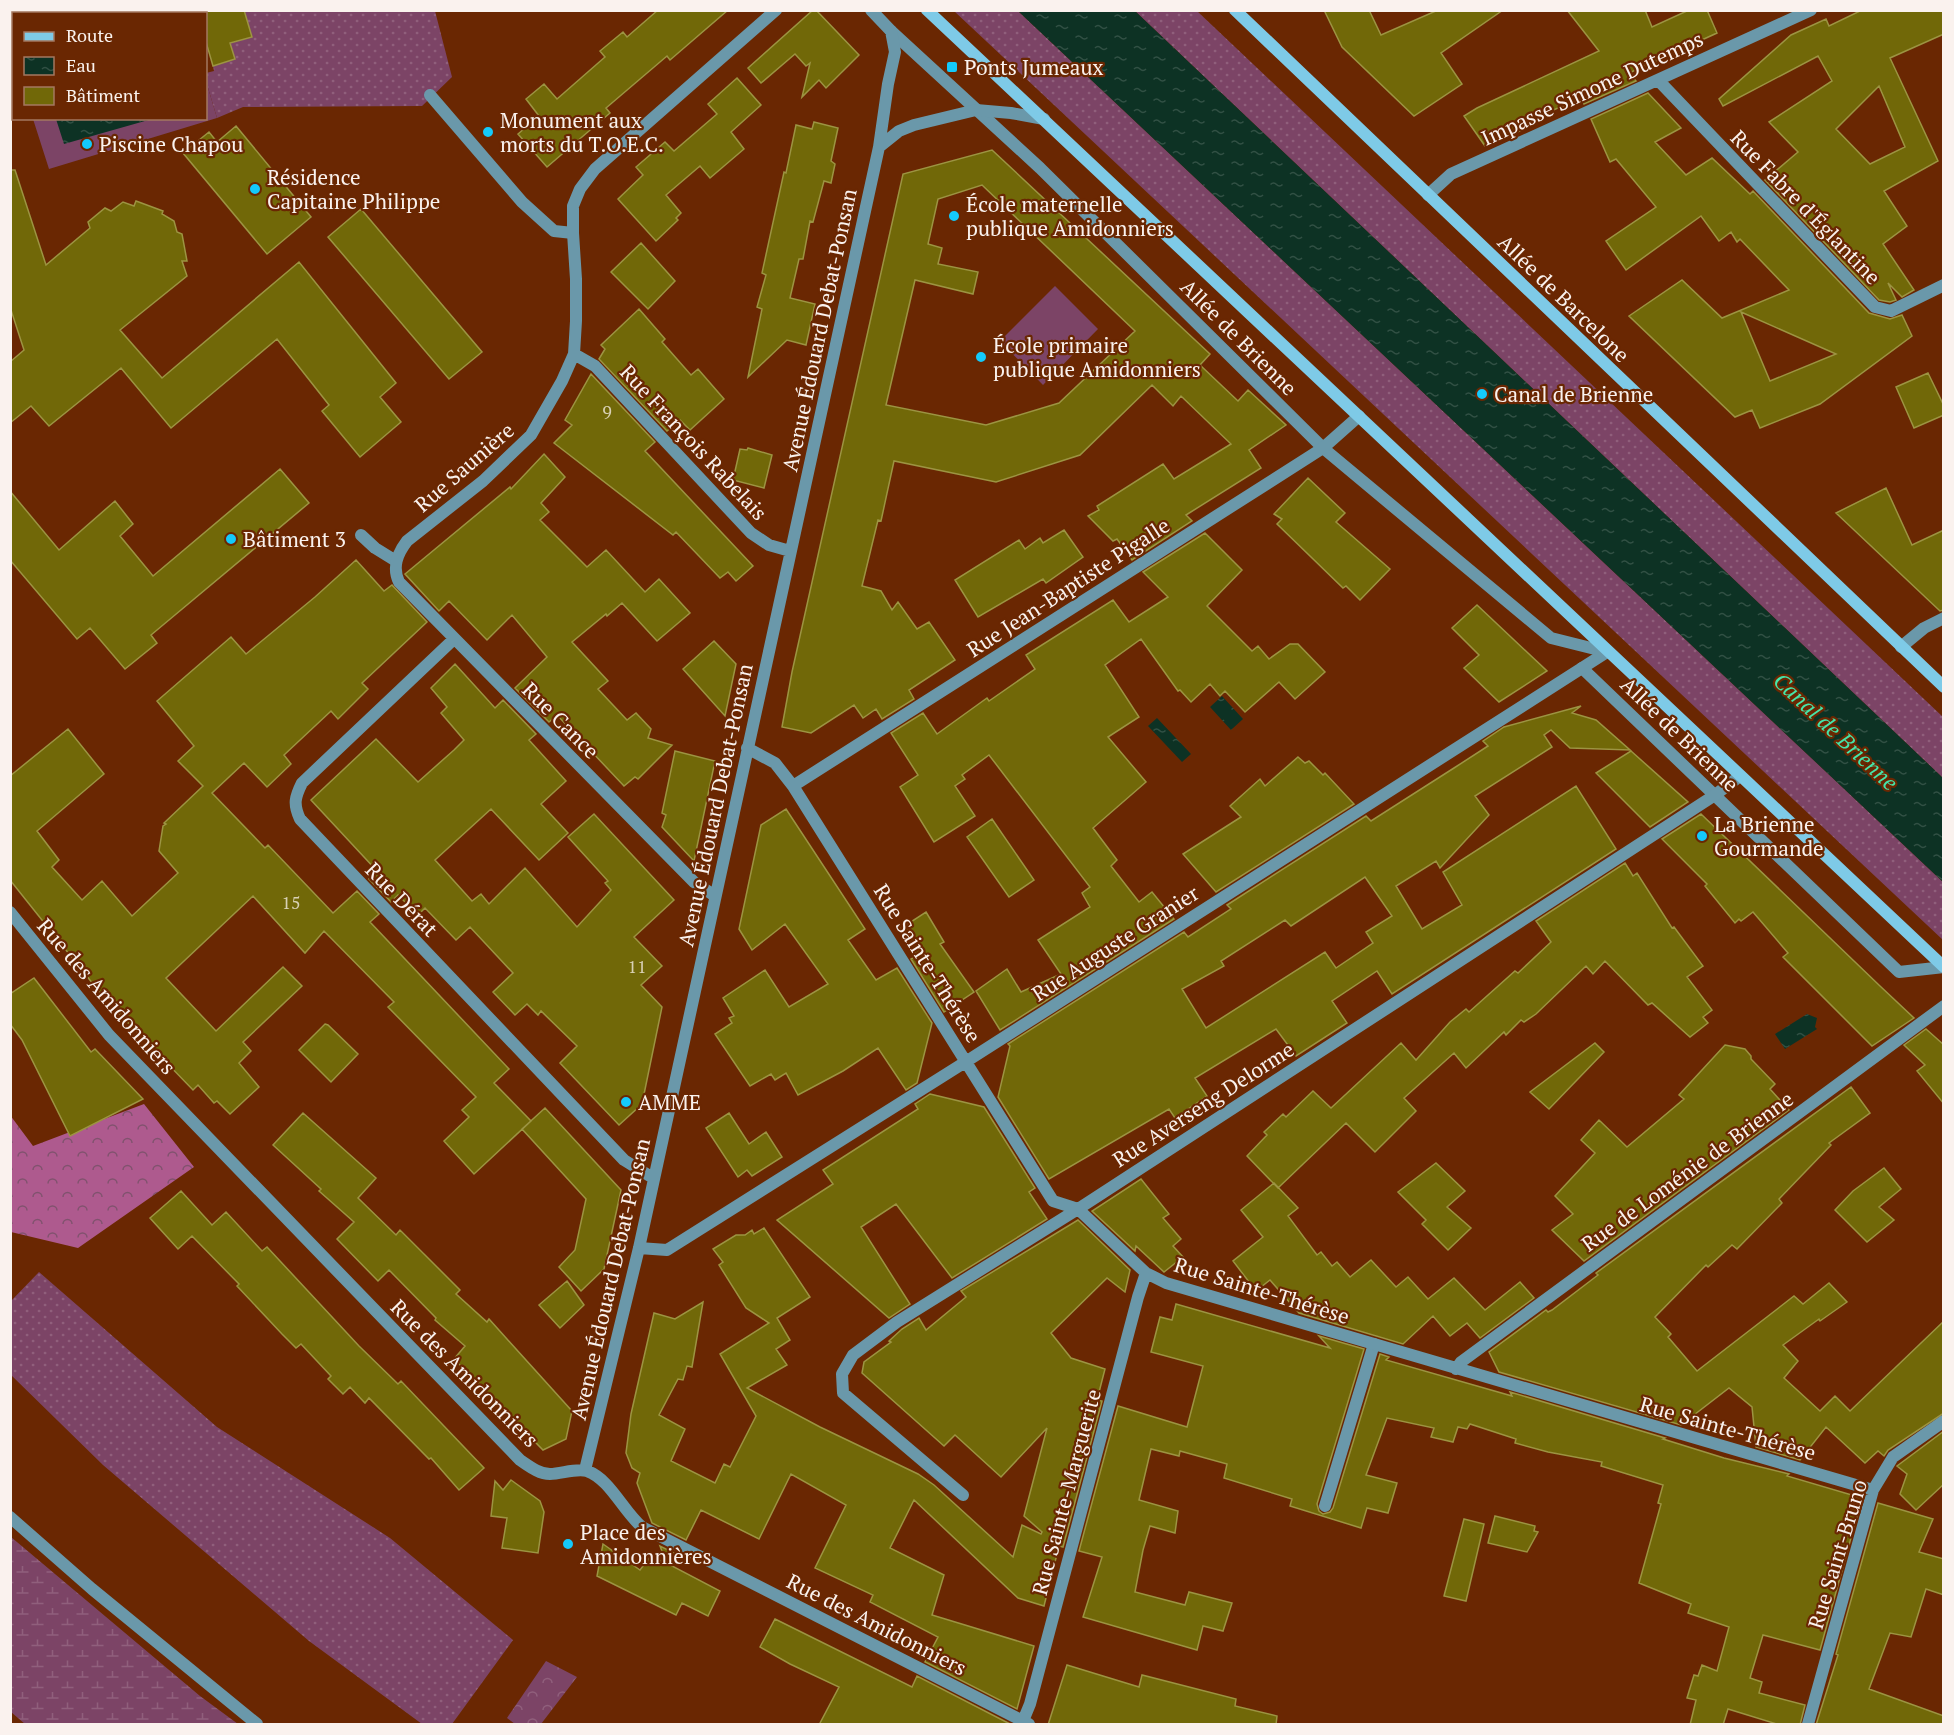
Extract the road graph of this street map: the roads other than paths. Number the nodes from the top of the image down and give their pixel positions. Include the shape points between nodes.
1 (776, 10) edge
2 (871, 10) edge
3 (927, 10) edge
4 (1235, 10) edge
5 (1810, 10) edge
6 (891, 31) junction
7 (1658, 80) junction
8 (430, 95) dead end
9 (976, 110) junction
10 (1044, 119) junction
11 (879, 147) junction
12 (1428, 195) junction
13 (573, 233) junction
14 (1944, 285) edge
15 (574, 354) junction
16 (1359, 416) junction
17 (1323, 448) junction
18 (362, 535) dead end
19 (790, 551) junction
20 (396, 561) junction
21 (1944, 618) edge
22 (454, 639) junction
23 (1901, 647) junction
24 (1607, 652) junction
25 (1582, 668) junction
26 (1944, 687) edge
27 (747, 748) junction
28 (1740, 776) junction
29 (793, 786) junction
30 (1715, 795) junction
31 (715, 896) junction
32 (10, 912) edge
33 (1944, 967) edge
34 (1944, 1006) edge
35 (967, 1061) junction
36 (653, 1178) junction
37 (1078, 1209) junction
38 (639, 1248) junction
39 (1146, 1273) junction
40 (1374, 1344) junction
41 (1456, 1369) junction
42 (1944, 1420) edge
43 (585, 1470) junction
44 (1873, 1490) junction
45 (963, 1495) dead end
46 (1325, 1506) dead end
47 (10, 1517) edge
48 (1026, 1723) edge
49 (257, 1725) edge
50 (1808, 1725) edge

1 - 13 street, Rue Saunière via 595,169 573,206
2 - 6 street, Allée de Brienne
3 - 10 main road, Allée de Brienne
4 - 12 main road, Allée de Barcelone
5 - 7 street, Impasse Simone Dutemps
6 - 9 street, Allée de Brienne
6 - 11 street, Avenue Édouard Debat-Ponsan via 895,52
7 - 12 street, Impasse Simone Dutemps via 1451,174
7 - 14 street, Rue Fabre d'Églantine via 1875,307 1891,311
8 - 13 street via 522,202 554,231
9 - 10 street
9 - 11 street via 914,125
9 - 17 street, Allée de Brienne via 1040,168
10 - 16 main road, Allée de Brienne
11 - 19 street, Avenue Édouard Debat-Ponsan
12 - 23 main road, Allée de Barcelone
13 - 15 street, Rue Saunière
15 - 19 street, Rue François Rabelais via 595,366 751,533
15 - 20 street, Rue Saunière via 531,435 483,481 407,542
16 - 17 street, Rue Jean-Baptiste Pigalle
16 - 24 main road, Allée de Brienne
17 - 24 street, Allée de Brienne via 1551,638
17 - 29 street, Rue Jean-Baptiste Pigalle
18 - 20 street
19 - 27 street, Avenue Édouard Debat-Ponsan
20 - 22 street, Rue Cance via 399,582
21 - 23 street
22 - 31 street, Rue Cance via 694,882
22 - 36 street, Rue Dérat via 303,783 294,806 300,819 624,1160
23 - 26 main road, Allée de Barcelone
24 - 25 street, Rue Auguste Granier
24 - 28 main road, Allée de Brienne
25 - 30 street, Allée de Brienne
25 - 35 street, Rue Auguste Granier
27 - 29 street, Rue Sainte-Thérèse via 775,763
27 - 31 street, Avenue Édouard Debat-Ponsan
28 - 30 street, Rue Averseng Delorme
28 - 33 main road, Allée de Brienne
29 - 35 street, Rue Sainte-Thérèse
30 - 33 street, Allée de Brienne via 1899,972
30 - 37 street, Rue Averseng Delorme
31 - 36 street, Avenue Édouard Debat-Ponsan
32 - 43 street, Rue des Amidonniers via 109,1035 520,1460 548,1474
34 - 41 street, Rue de Loménie de Brienne
35 - 37 street, Rue Sainte-Thérèse via 1053,1201
35 - 38 street, Rue Auguste Granier via 667,1250
36 - 38 street, Avenue Édouard Debat-Ponsan
37 - 39 street, Rue Sainte-Thérèse
37 - 45 street, Rue Averseng Delorme via 897,1322 853,1355 842,1374 843,1393
38 - 43 street, Avenue Édouard Debat-Ponsan
39 - 40 street, Rue Sainte-Thérèse via 1166,1283
39 - 48 street, Rue Sainte-Marguerite
40 - 41 street, Rue Sainte-Thérèse
40 - 46 street
41 - 44 street, Rue Sainte-Thérèse
42 - 44 street, Rue Saint-Bruno via 1893,1457
43 - 48 street, Rue des Amidonniers via 602,1479 642,1527
44 - 50 street, Rue Saint-Bruno
47 - 49 street

